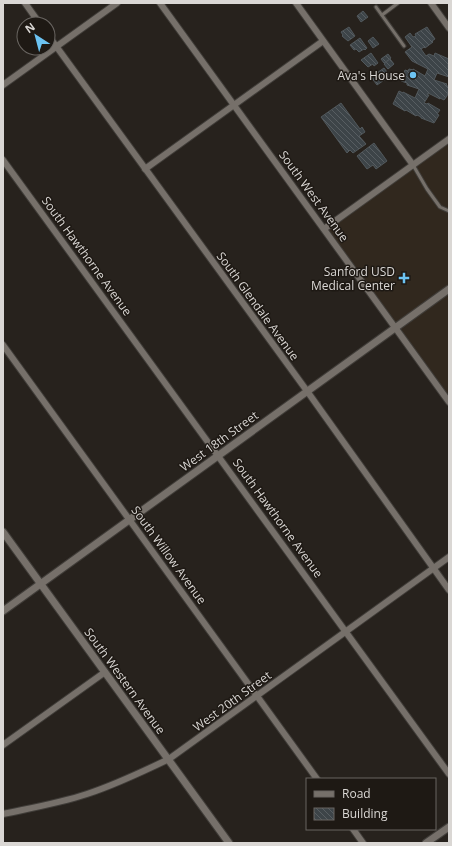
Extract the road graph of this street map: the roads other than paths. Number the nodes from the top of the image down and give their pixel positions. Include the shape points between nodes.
1 (25, 3) edge
2 (117, 3) edge
3 (160, 3) edge
4 (296, 3) edge
5 (398, 3) edge
6 (431, 3) edge
7 (376, 7) dead end
8 (382, 15) junction
9 (34, 16) edge
10 (449, 28) edge
11 (323, 41) junction
12 (404, 46) dead end
13 (56, 47) joint
14 (43, 56) edge
15 (3, 85) edge
16 (235, 105) junction
17 (449, 139) edge
18 (3, 160) edge
19 (413, 165) junction
20 (145, 169) junction
21 (449, 211) edge
22 (324, 229) junction
23 (449, 289) edge
24 (395, 328) junction
25 (3, 345) edge
26 (307, 391) junction
27 (449, 402) edge
28 (218, 455) junction
29 (130, 519) junction
30 (3, 532) edge
31 (449, 557) edge
32 (434, 568) junction
33 (41, 584) junction
34 (449, 590) edge
35 (3, 611) edge
36 (347, 632) junction
37 (105, 672) junction
38 (257, 696) junction
39 (3, 745) edge
40 (169, 759) junction
41 (449, 774) edge
42 (316, 778) edge
43 (3, 814) edge
44 (449, 827) edge
45 (354, 830) edge
46 (229, 843) edge
47 (363, 843) edge
48 (426, 843) edge

1 - 9 street
2 - 13 street
3 - 16 street, South West Avenue
4 - 11 street
5 - 8 lane
6 - 10 street
7 - 8 lane
8 - 12 lane
11 - 16 street
11 - 19 street
13 - 20 street, South Glendale Avenue
14 - 15 street
16 - 20 street
16 - 22 street, South West Avenue
17 - 19 street
18 - 28 street, South Hawthorne Avenue
19 - 21 lane via 440,207
19 - 22 street
20 - 26 street, South Glendale Avenue
22 - 24 street, South West Avenue
23 - 24 street, West 18th Street
24 - 26 street, West 18th Street
24 - 27 street, South West Avenue
25 - 29 street, South Willow Avenue
26 - 28 street, West 18th Street
26 - 32 street, South Glendale Avenue
28 - 29 street, West 18th Street
28 - 36 street, South Hawthorne Avenue
29 - 33 street, West 18th Street
29 - 38 street, South Willow Avenue
30 - 33 street, South Western Avenue
31 - 32 street, West 20th Street
32 - 34 street, South Glendale Avenue
32 - 36 street, West 20th Street
33 - 35 street, West 18th Street
33 - 37 street, South Western Avenue
36 - 38 street, West 20th Street
36 - 41 street, South Hawthorne Avenue
37 - 39 street
37 - 40 street, South Western Avenue
38 - 40 street, West 20th Street
38 - 42 street, South Willow Avenue
40 - 43 street, West 20th Street via 86,794
40 - 46 street, South Western Avenue
44 - 48 street
45 - 47 street

